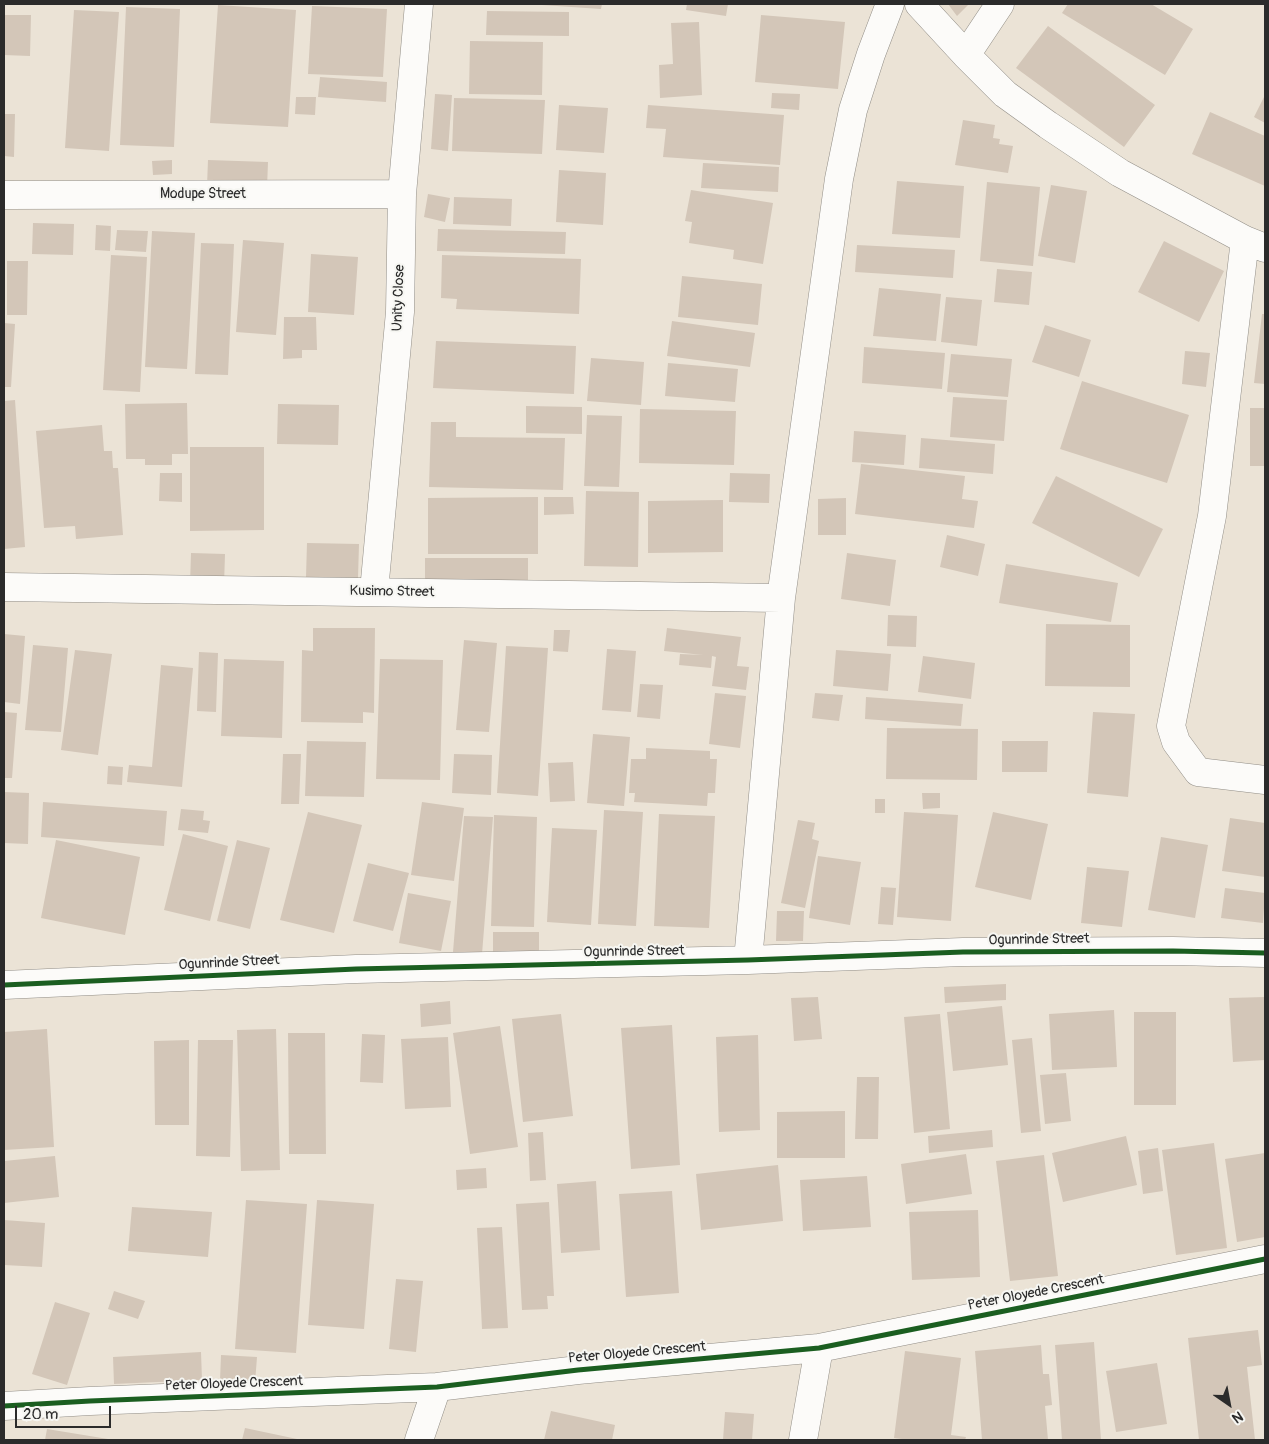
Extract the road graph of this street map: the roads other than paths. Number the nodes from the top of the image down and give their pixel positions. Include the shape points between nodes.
1 (419, 4) edge
2 (890, 4) edge
3 (919, 4) edge
4 (1000, 4) edge
5 (966, 55) junction
6 (402, 194) junction
7 (4, 195) edge
8 (1255, 244) edge
9 (4, 587) edge
10 (374, 591) junction
11 (781, 598) junction
12 (1265, 780) edge
13 (1265, 952) edge
14 (748, 960) junction
15 (4, 985) edge
16 (1265, 1259) edge
17 (819, 1348) junction
18 (437, 1387) junction
19 (4, 1406) edge
20 (419, 1440) edge
21 (803, 1440) edge

1 - 6 street, Unity Close
2 - 11 street via 853,110 839,179
3 - 5 street
4 - 5 street
5 - 8 street via 1005,94 1120,173
6 - 7 street, Modupe Street
6 - 10 street, Unity Close via 400,312
8 - 12 street via 1212,516 1171,726 1176,742 1198,772
9 - 10 street, Kusimo Street
10 - 11 street, Kusimo Street
11 - 14 street
13 - 14 street, Ogunrinde Street via 962,952
14 - 15 street, Ogunrinde Street via 356,969
16 - 17 street, Peter Oloyede Crescent
17 - 18 street, Peter Oloyede Crescent via 578,1370
17 - 21 street
18 - 19 street, Peter Oloyede Crescent
18 - 20 street

